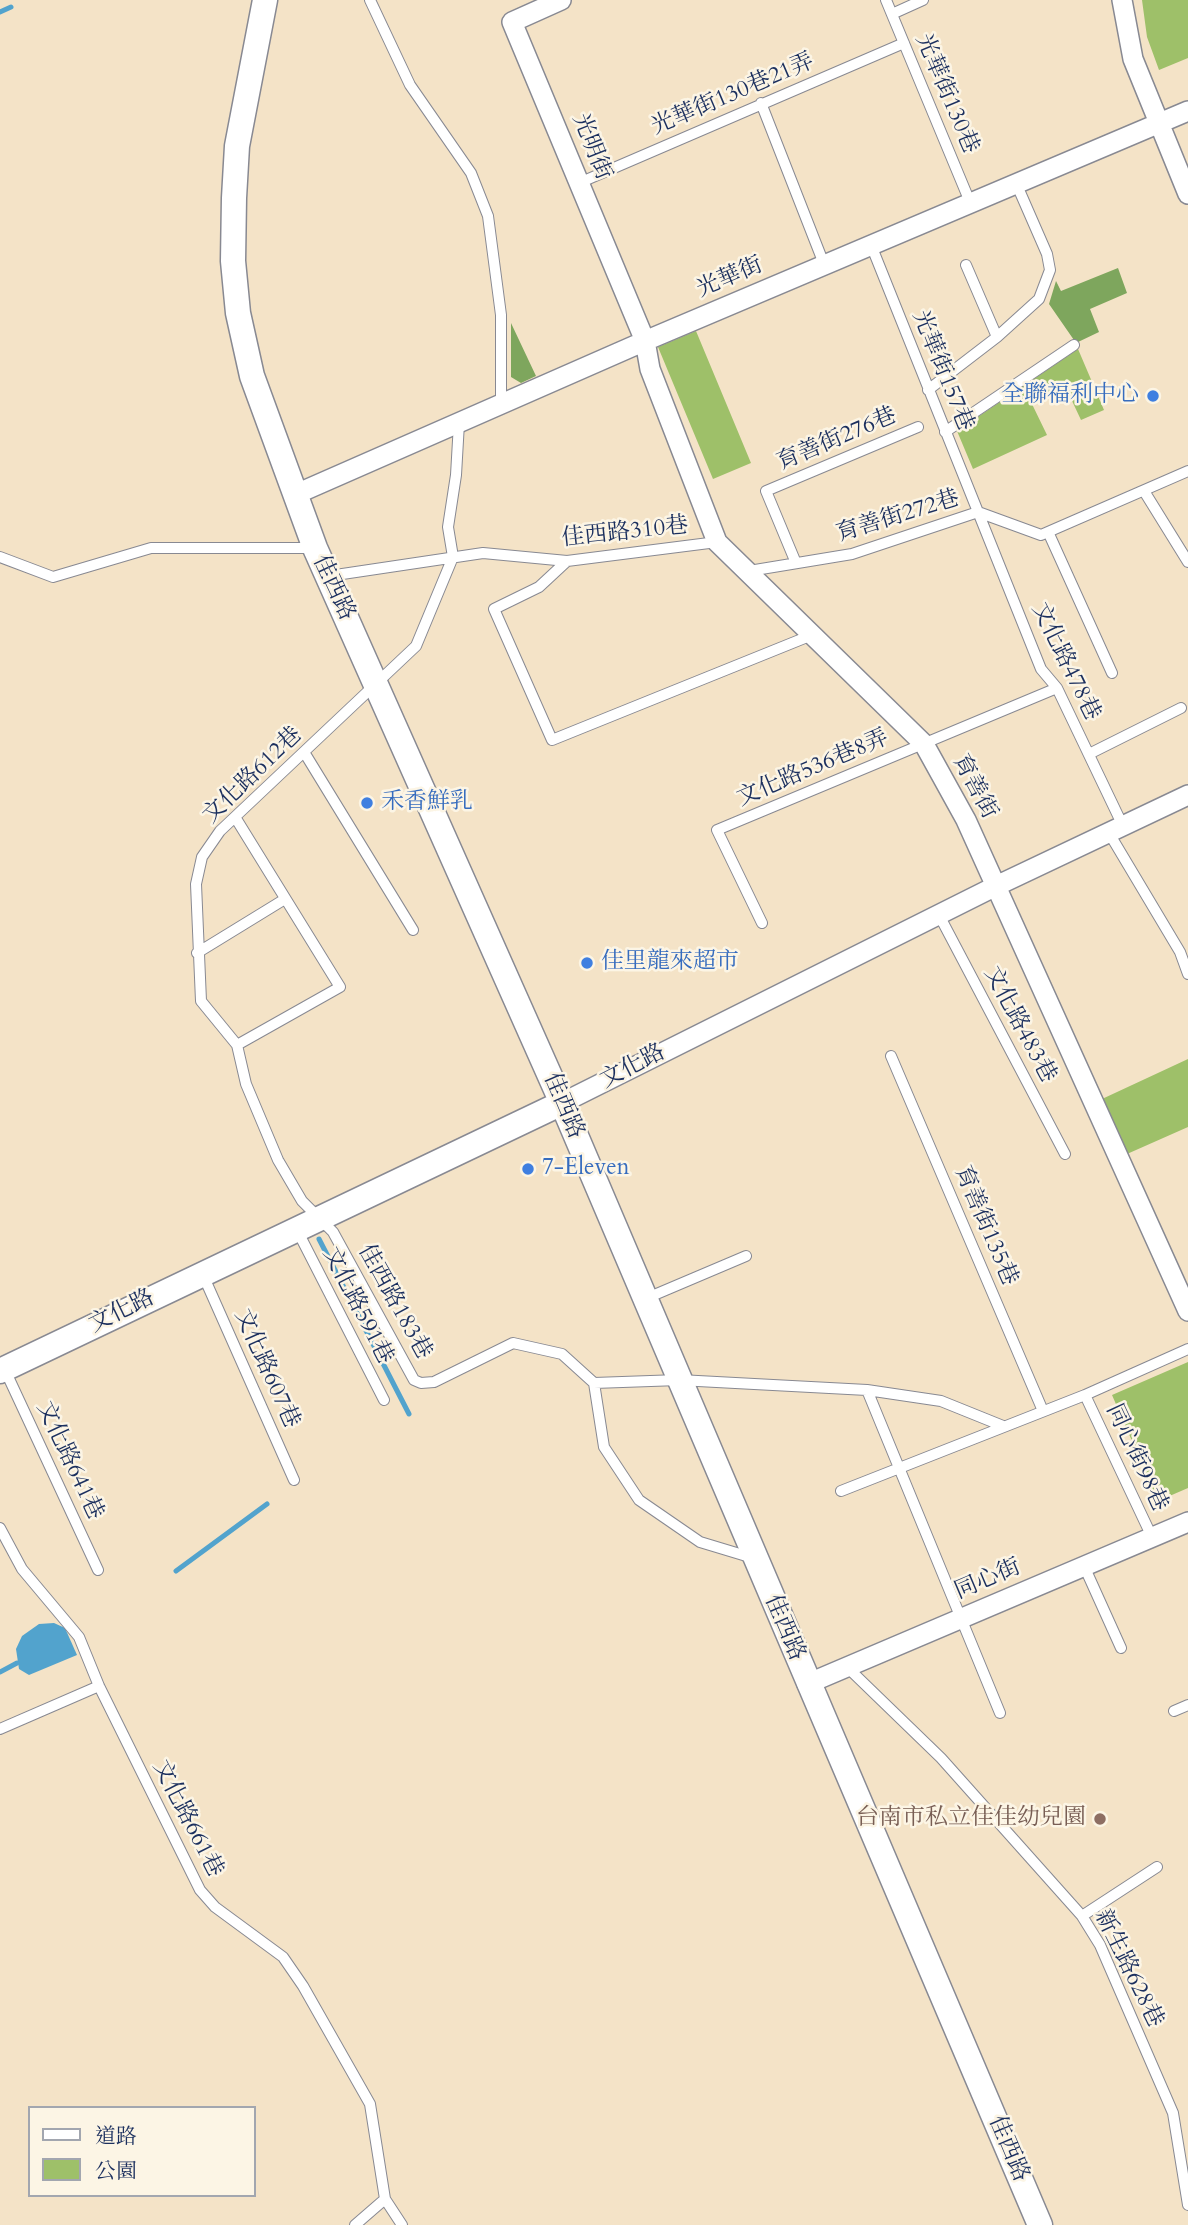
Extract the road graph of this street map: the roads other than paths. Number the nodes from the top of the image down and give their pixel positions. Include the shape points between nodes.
1 (265, 0) edge
2 (370, 0) edge
3 (561, 0) edge
4 (886, 0) edge
5 (923, 0) edge
6 (1122, 0) edge
7 (892, 14) junction
8 (904, 43) junction
9 (761, 103) junction
10 (1188, 111) edge
11 (1157, 123) junction
12 (579, 183) junction
13 (1016, 183) junction
14 (1188, 194) edge
15 (970, 202) junction
16 (871, 245) junction
17 (824, 264) junction
18 (966, 265) dead end
19 (997, 337) junction
20 (645, 341) junction
21 (1073, 345) dead end
22 (928, 390) junction
23 (501, 405) junction
24 (459, 423) junction
25 (918, 427) dead end
26 (945, 432) junction
27 (1188, 471) edge
28 (1144, 491) junction
29 (294, 495) junction
30 (978, 512) junction
31 (1049, 534) junction
32 (717, 542) junction
33 (315, 548) junction
34 (0, 557) edge
35 (453, 557) junction
36 (566, 561) junction
37 (1188, 562) edge
38 (796, 563) junction
39 (747, 571) junction
40 (329, 576) junction
41 (812, 635) junction
42 (1112, 673) dead end
43 (377, 683) junction
44 (1056, 688) junction
45 (1181, 708) dead end
46 (924, 744) junction
47 (304, 752) junction
48 (1089, 754) junction
49 (1188, 795) edge
50 (235, 817) junction
51 (1116, 829) junction
52 (995, 887) junction
53 (285, 899) junction
54 (939, 915) junction
55 (762, 923) dead end
56 (413, 930) dead end
57 (197, 953) junction
58 (1188, 974) edge
59 (237, 1045) junction
60 (891, 1056) dead end
61 (562, 1103) junction
62 (1065, 1154) dead end
63 (307, 1224) junction
64 (746, 1256) dead end
65 (202, 1273) junction
66 (645, 1298) junction
67 (1188, 1311) edge
68 (1188, 1349) edge
69 (2, 1370) edge
70 (679, 1380) junction
71 (594, 1383) junction
72 (867, 1390) junction
73 (1085, 1395) junction
74 (384, 1401) dead end
75 (1044, 1411) junction
76 (1003, 1426) junction
77 (899, 1466) junction
78 (294, 1480) dead end
79 (841, 1491) dead end
80 (1188, 1522) edge
81 (0, 1528) edge
82 (1152, 1537) junction
83 (754, 1558) junction
84 (1084, 1566) junction
85 (98, 1570) dead end
86 (961, 1618) junction
87 (1121, 1648) dead end
88 (846, 1667) junction
89 (807, 1684) junction
90 (99, 1686) junction
91 (1188, 1705) edge
92 (1174, 1711) dead end
93 (1000, 1713) dead end
94 (0, 1729) edge
95 (1157, 1867) dead end
96 (1082, 1916) junction
97 (385, 2199) junction
98 (1188, 2205) edge
99 (355, 2225) edge
100 (402, 2225) edge
101 (1040, 2225) edge

1 - 29 street, 佳西路 via 237,146 233,261 251,376
2 - 23 lane via 410,85 471,173 488,216 501,315
3 - 12 street, 光明街 via 512,22
4 - 7 lane, 光華街130巷
5 - 7 lane
6 - 11 street via 1133,60
7 - 8 lane, 光華街130巷
8 - 9 lane, 光華街130巷21弄
8 - 15 lane, 光華街130巷
9 - 12 lane, 光華街130巷21弄
9 - 17 lane
10 - 11 street, 光華街
11 - 13 street, 光華街
11 - 14 street
12 - 20 street, 光明街
13 - 15 street, 光華街
13 - 19 lane via 1050,270 1039,299
15 - 16 street, 光華街
16 - 17 street, 光華街
16 - 22 lane, 光華街157巷
17 - 20 street, 光華街
18 - 19 lane
19 - 22 lane
20 - 23 street, 光華街
20 - 32 street, 育善街 via 650,369
21 - 26 lane
22 - 26 lane, 光華街157巷
23 - 24 street, 光華街
24 - 29 street, 光華街
24 - 35 lane via 447,527
25 - 38 lane, 育善街276巷 via 766,491
26 - 30 lane, 光華街157巷
27 - 28 lane
28 - 31 lane
28 - 37 lane
29 - 33 street, 佳西路
30 - 31 lane via 1032,534
30 - 38 lane, 育善街272巷 via 852,554
30 - 44 lane, 文化路478巷 via 1041,668
31 - 42 lane
32 - 36 lane, 佳西路310巷
32 - 39 street, 育善街
33 - 34 lane via 151,548 53,577
33 - 40 street, 佳西路
35 - 36 lane, 佳西路310巷 via 483,553
35 - 40 lane, 佳西路310巷
35 - 43 lane via 416,646
36 - 41 lane via 540,587 494,609 552,740
38 - 39 lane, 育善街272巷
39 - 41 street, 育善街
40 - 43 street, 佳西路
41 - 46 street, 育善街
43 - 47 lane, 文化路612巷
43 - 61 street, 佳西路
44 - 46 lane, 文化路536巷8弄
44 - 48 lane, 文化路478巷
45 - 48 lane
46 - 52 street, 育善街 via 966,820
46 - 55 lane, 文化路536巷8弄 via 717,830
47 - 50 lane, 文化路612巷
47 - 56 lane
48 - 51 lane, 文化路478巷
49 - 51 street, 文化路
50 - 53 lane
50 - 57 lane, 文化路612巷 via 202,857 196,884
51 - 52 street, 文化路
51 - 58 lane, 文化路478巷
52 - 54 street, 文化路
52 - 67 street, 育善街
53 - 57 lane
53 - 59 lane via 340,987
54 - 61 street, 文化路
54 - 62 lane, 文化路483巷
57 - 59 lane, 文化路612巷 via 201,1001
59 - 63 lane, 文化路612巷 via 262,1129 302,1201
60 - 75 lane, 育善街135巷
61 - 63 street, 文化路
61 - 66 street, 佳西路
63 - 65 street, 文化路
63 - 71 lane, 佳西路183巷 via 333,1232 414,1380 434,1382 513,1343 562,1354
63 - 74 lane, 文化路591巷
64 - 66 lane
65 - 69 street, 文化路
65 - 78 lane, 文化路607巷
66 - 70 street, 佳西路
68 - 73 lane
69 - 85 lane, 文化路641巷
70 - 71 lane
70 - 72 lane
70 - 83 street, 佳西路
71 - 83 lane via 604,1447 639,1500 700,1542
72 - 76 lane via 942,1401
72 - 77 lane
73 - 75 lane
73 - 82 lane, 同心街98巷
75 - 76 lane
76 - 77 lane
77 - 79 lane
77 - 86 lane
80 - 82 street, 同心街
81 - 90 lane, 文化路661巷 via 22,1569 79,1637
82 - 84 street, 同心街
83 - 89 street, 佳西路
84 - 86 street, 同心街
84 - 87 lane
86 - 88 street, 同心街
86 - 93 lane
88 - 89 street, 同心街
88 - 96 lane, 新生路628巷 via 942,1759
89 - 101 street, 佳西路
90 - 94 lane
90 - 97 lane, 文化路661巷 via 200,1890 215,1907 283,1957 370,2104
91 - 92 lane
95 - 96 lane
96 - 98 lane, 新生路628巷 via 1100,1945 1173,2113
97 - 99 lane
97 - 100 lane, 文化路661巷

